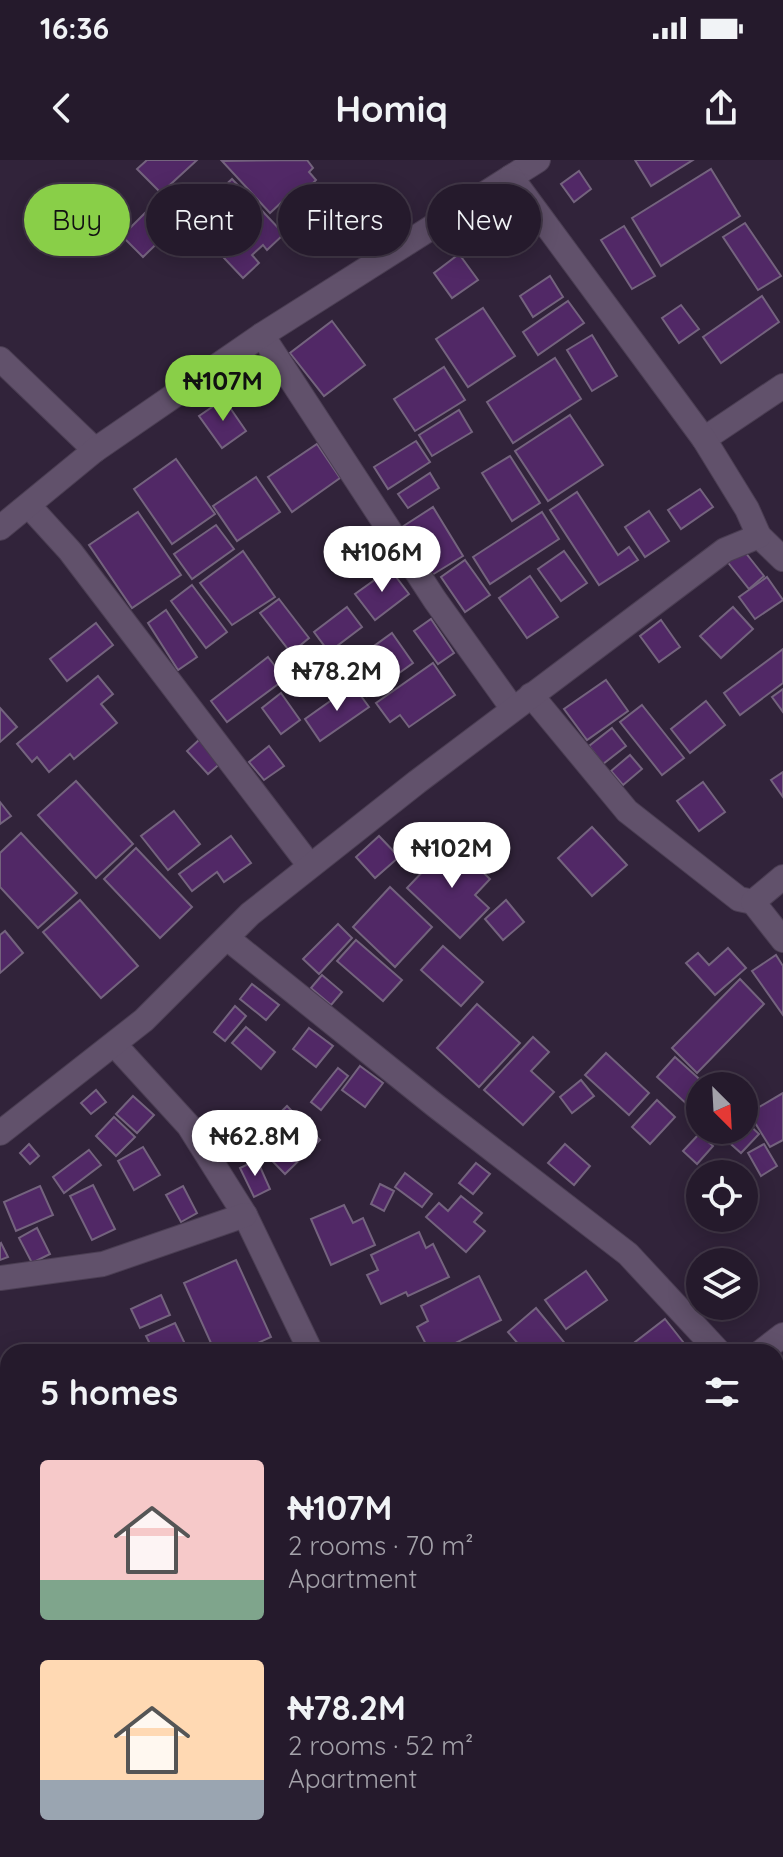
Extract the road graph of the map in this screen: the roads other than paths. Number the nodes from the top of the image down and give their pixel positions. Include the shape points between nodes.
1 (538, 160) edge
2 (511, 177) junction
3 (262, 335) junction
4 (0, 359) edge
5 (783, 386) edge
6 (704, 439) junction
7 (95, 450) junction
8 (29, 506) junction
9 (0, 528) edge
10 (759, 536) junction
11 (783, 559) edge
12 (522, 702) junction
13 (310, 866) junction
14 (783, 877) edge
15 (753, 902) junction
16 (227, 938) junction
17 (783, 940) edge
18 (115, 1045) junction
19 (0, 1133) edge
20 (245, 1215) junction
21 (0, 1278) edge
22 (307, 1344) edge
23 (712, 1344) edge

1 - 2 street
2 - 3 street
2 - 6 street
3 - 7 street
3 - 12 street via 435,600
4 - 7 street
5 - 6 street
6 - 10 street
7 - 8 street
8 - 9 street
8 - 13 street via 70,551
10 - 11 street
10 - 12 street via 725,550
12 - 13 street
12 - 15 street via 627,811 739,899
13 - 16 street
14 - 15 street
15 - 17 street
16 - 18 street
16 - 23 street via 628,1254
18 - 19 street
18 - 20 street via 189,1126
20 - 21 street via 103,1264
20 - 22 street

